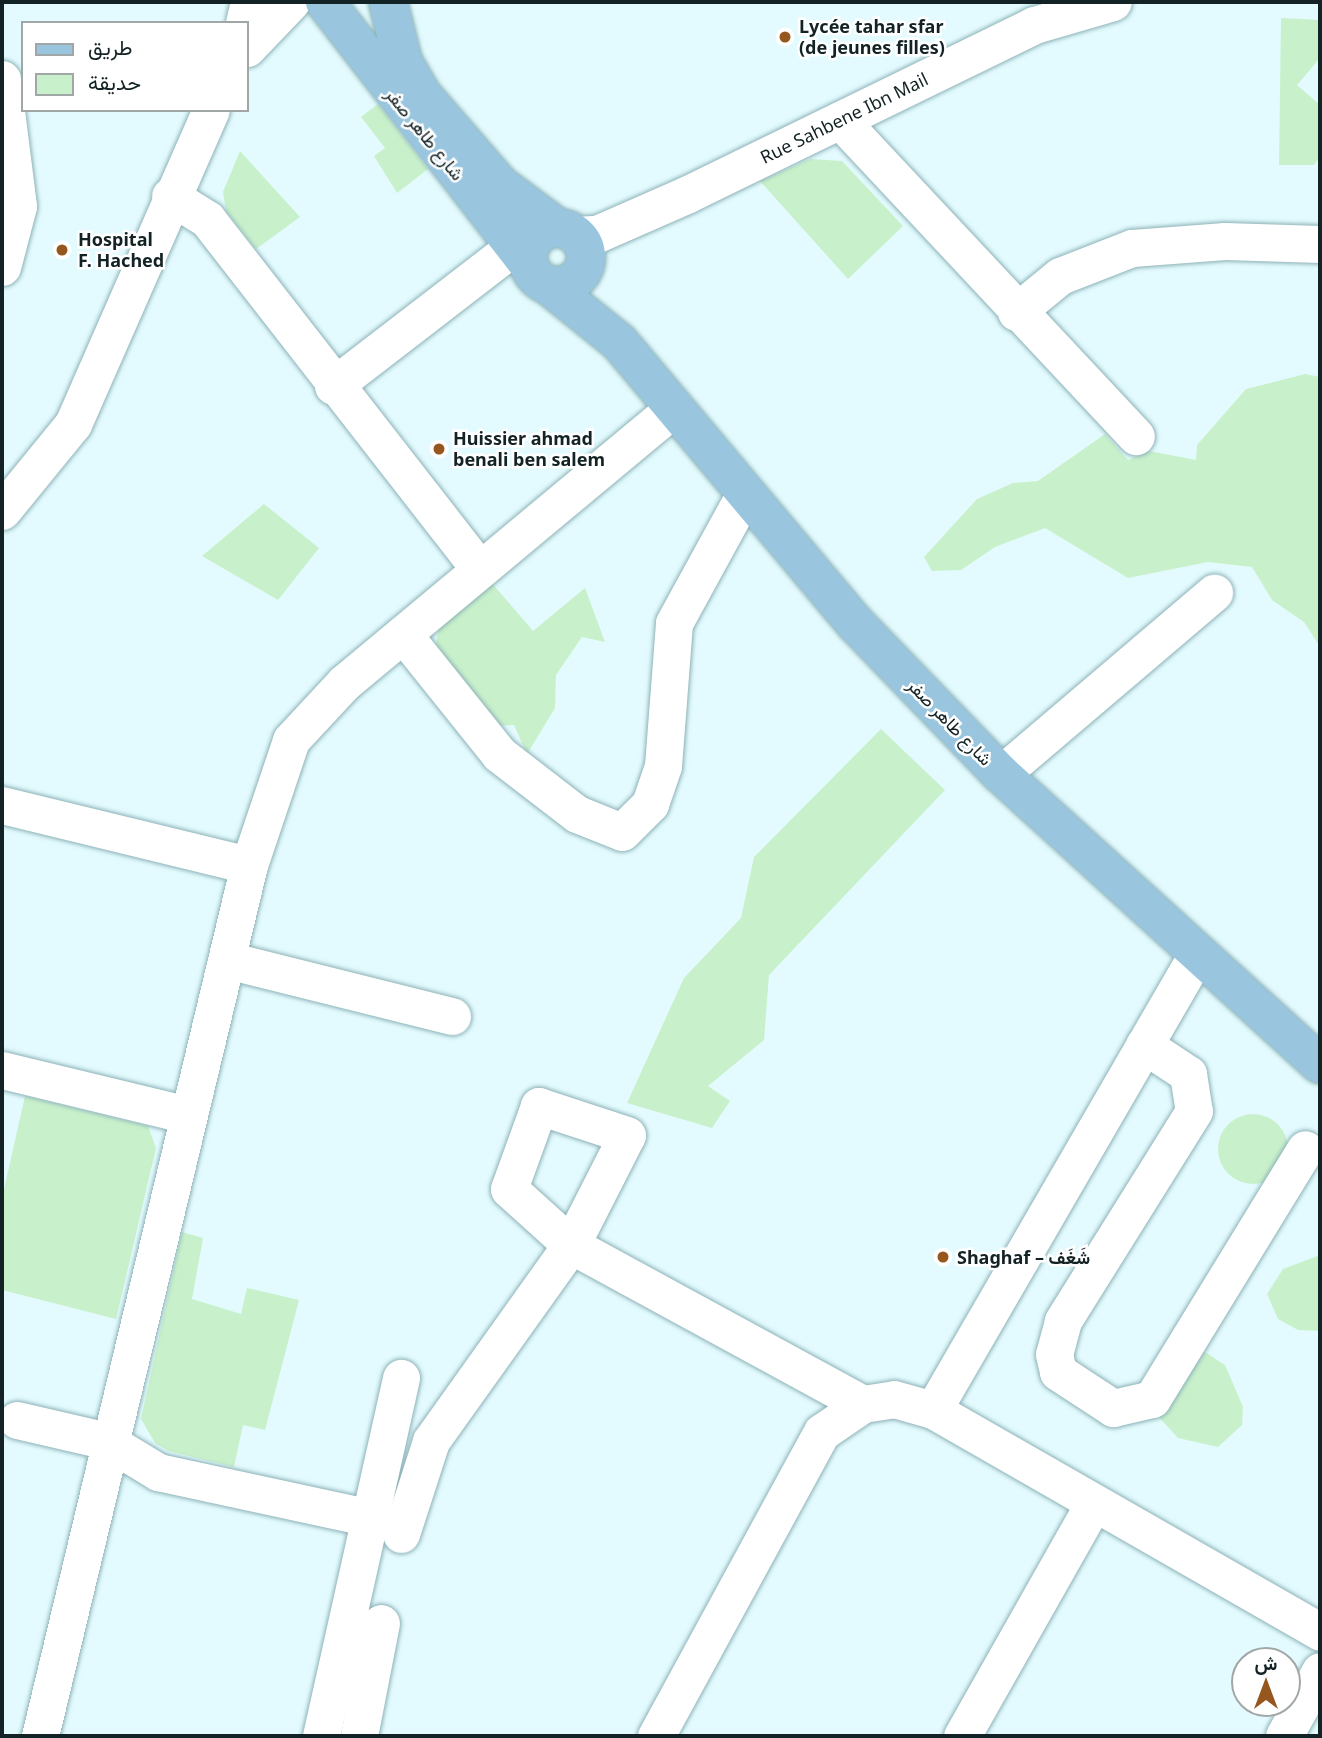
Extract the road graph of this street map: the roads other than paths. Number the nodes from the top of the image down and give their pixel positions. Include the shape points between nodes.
1 (249, 2) edge
2 (292, 2) edge
3 (324, 2) edge
4 (388, 2) edge
5 (1113, 2) edge
6 (244, 21) edge
7 (248, 47) edge
8 (2, 79) edge
9 (210, 112) edge
10 (840, 120) junction
11 (170, 196) junction
12 (573, 241) junction
13 (1320, 244) edge
14 (530, 265) junction
15 (2, 267) edge
16 (1016, 312) junction
17 (619, 342) junction
18 (333, 386) junction
19 (674, 408) junction
20 (1136, 436) dead end
21 (744, 495) junction
22 (2, 511) edge
23 (479, 568) junction
24 (1214, 593) dead end
25 (403, 634) junction
26 (1000, 774) junction
27 (2, 805) edge
28 (249, 865) junction
29 (1196, 956) junction
30 (227, 960) junction
31 (452, 1016) dead end
32 (1144, 1045) junction
33 (1320, 1063) edge
34 (2, 1070) edge
35 (188, 1115) junction
36 (1305, 1149) dead end
37 (401, 1378) dead end
38 (863, 1404) junction
39 (933, 1410) junction
40 (17, 1420) dead end
41 (107, 1441) junction
42 (1093, 1504) junction
43 (366, 1517) junction
44 (401, 1534) dead end
45 (381, 1623) dead end
46 (1320, 1632) edge
47 (1320, 1671) edge
48 (40, 1736) edge
49 (321, 1736) edge
50 (359, 1736) edge
51 (656, 1736) edge
52 (962, 1736) edge
53 (1284, 1736) edge

1 - 6 street
2 - 7 street
3 - 14 main road, شارع طاهر صفر
4 - 12 main road, شارع طاهر صفر via 403,62 422,95 500,185
5 - 10 street, Rue Sahbene Ibn Mail via 1034,25
8 - 15 street via 18,206
9 - 11 street
10 - 12 street, Rue Sahbene Ibn Mail via 665,204
10 - 16 street
11 - 18 street via 208,219
11 - 22 street via 73,424
12 - 14 main road via 534,239
12 - 14 main road via 569,284
12 - 17 main road, شارع طاهر صفر
13 - 16 street via 1226,241 1132,248 1060,276
14 - 17 main road, شارع طاهر صفر
14 - 18 street
16 - 20 street
17 - 19 main road, شارع طاهر صفر
18 - 23 street
19 - 21 main road, شارع طاهر صفر
19 - 23 street
21 - 25 street via 674,623 663,766 650,804 622,832 577,814 499,754
21 - 26 main road, شارع طاهر صفر via 855,623
23 - 25 street
24 - 26 street
25 - 28 street via 313,712 291,740
26 - 29 main road, شارع طاهر صفر
27 - 28 street
28 - 30 street
29 - 32 street
29 - 33 main road, شارع طاهر صفر
30 - 31 street
30 - 35 street
32 - 36 street via 1188,1074 1194,1111 1063,1321 1054,1354 1058,1372 1113,1408 1152,1399
32 - 39 street
34 - 35 street
35 - 41 street
37 - 43 street
38 - 39 street via 894,1399
38 - 44 street via 571,1245 431,1441
38 - 51 street via 822,1432
39 - 42 street
40 - 41 street
41 - 43 street via 158,1472
41 - 48 street
42 - 46 street
42 - 52 street
43 - 49 street
45 - 50 street
47 - 53 street

